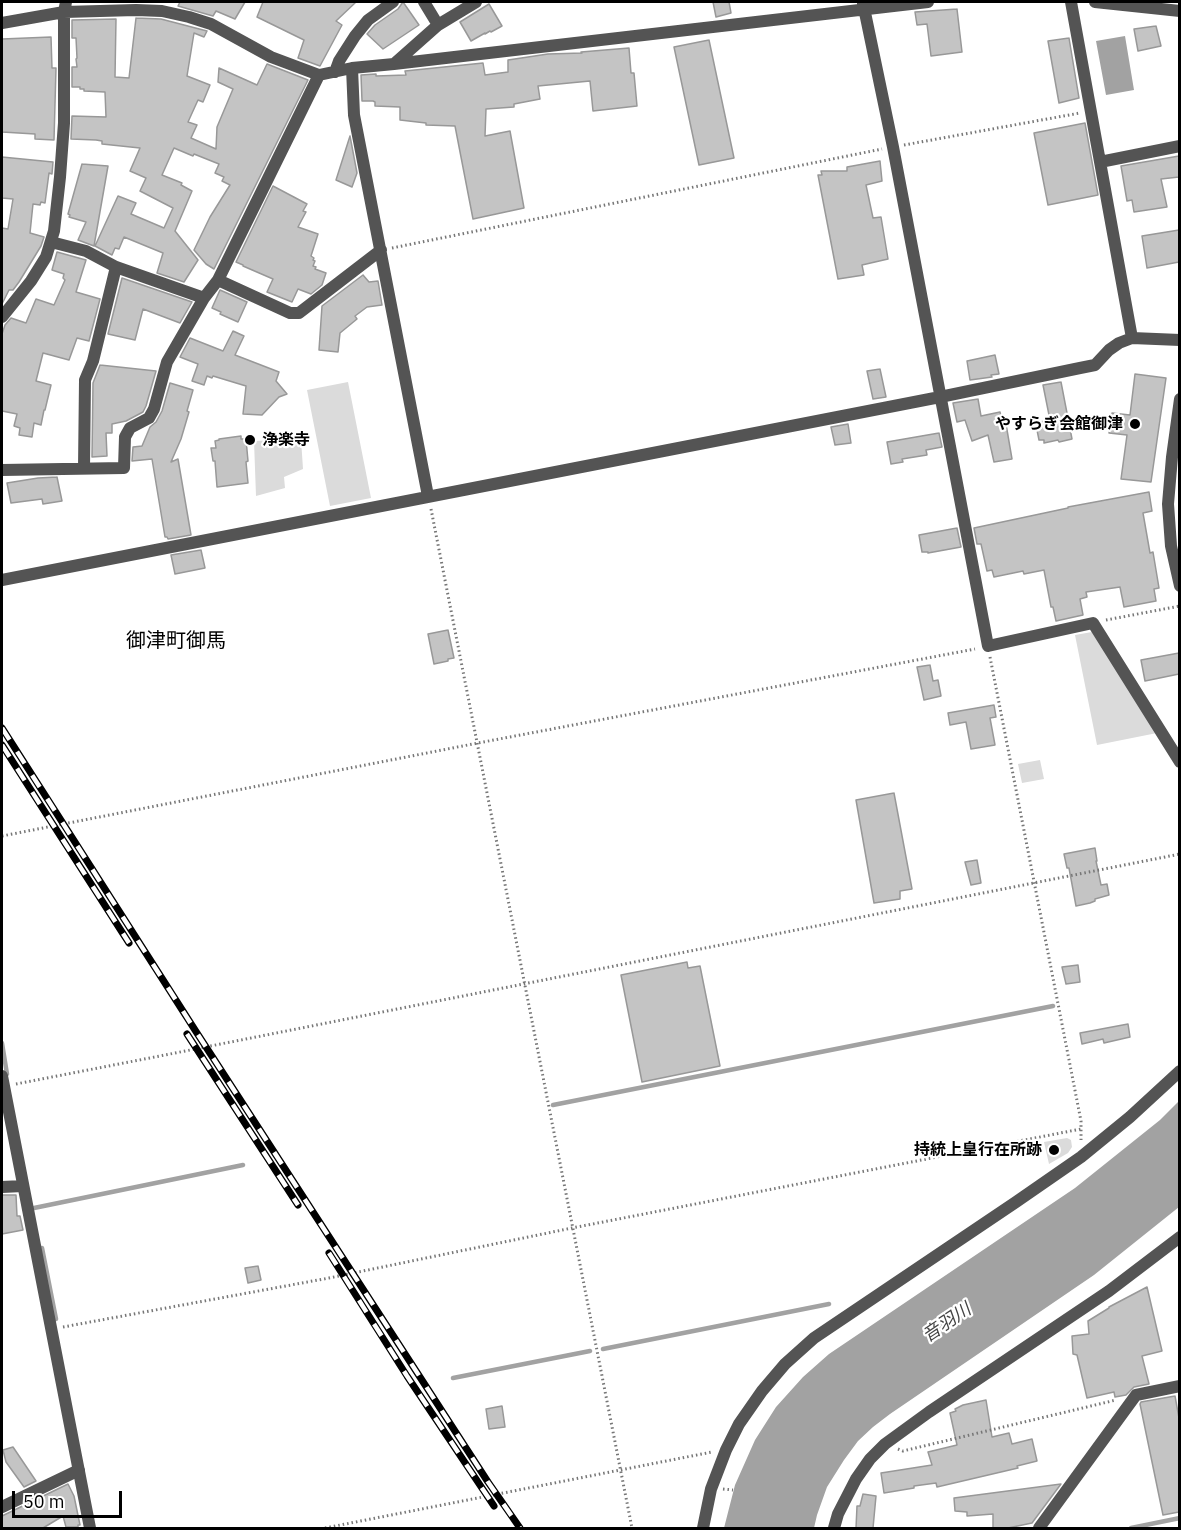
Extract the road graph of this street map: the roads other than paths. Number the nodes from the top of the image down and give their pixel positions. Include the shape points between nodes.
1 (393, 2) edge
2 (424, 2) edge
3 (476, 2) edge
4 (928, 2) edge
5 (1071, 2) edge
6 (1095, 2) edge
7 (863, 5) edge
8 (65, 7) edge
9 (1179, 11) edge
10 (2, 23) edge
11 (438, 25) junction
12 (394, 64) junction
13 (352, 68) junction
14 (335, 72) junction
15 (319, 75) junction
16 (1179, 146) edge
17 (1100, 162) junction
18 (51, 242) junction
19 (381, 250) junction
20 (117, 267) junction
21 (218, 280) junction
22 (204, 298) junction
23 (2, 317) edge
24 (1132, 338) junction
25 (1179, 340) edge
26 (940, 397) junction
27 (1179, 399) edge
28 (84, 468) junction
29 (2, 470) edge
30 (428, 496) junction
31 (2, 580) edge
32 (1179, 586) edge
33 (1179, 762) edge
34 (1179, 1071) edge
35 (2, 1081) edge
36 (23, 1186) junction
37 (2, 1187) edge
38 (1179, 1238) edge
39 (1179, 1386) edge
40 (78, 1470) junction
41 (2, 1507) edge
42 (90, 1528) edge
43 (703, 1528) edge
44 (834, 1528) edge
45 (1039, 1528) edge

1 - 14 street via 368,20
2 - 11 street
3 - 11 street
4 - 7 street
5 - 17 street
6 - 9 street
7 - 12 street
7 - 26 street
8 - 10 street
8 - 15 street via 162,11 189,16 272,57
8 - 18 street via 63,134
11 - 12 street
12 - 13 street
13 - 14 street
13 - 19 street via 354,115
14 - 15 street
15 - 21 street
16 - 17 street
17 - 24 street
18 - 20 street via 86,251
18 - 23 street via 31,281
19 - 21 street via 299,313 290,313
19 - 30 street
20 - 22 street
20 - 28 street via 85,380
21 - 22 street
22 - 28 street via 167,362 154,409 125,437 124,468
24 - 25 street
24 - 26 street via 1109,350 1095,365
26 - 30 street
26 - 33 street via 988,646 1093,623
27 - 32 street via 1168,504
28 - 29 street
30 - 31 street
34 - 43 street via 1081,1157 814,1338 785,1364 762,1391 726,1450 711,1489
35 - 36 street
36 - 37 street
36 - 40 street
38 - 44 street via 1109,1291 885,1443 856,1479
39 - 45 street via 1136,1395
40 - 41 street
40 - 42 street

